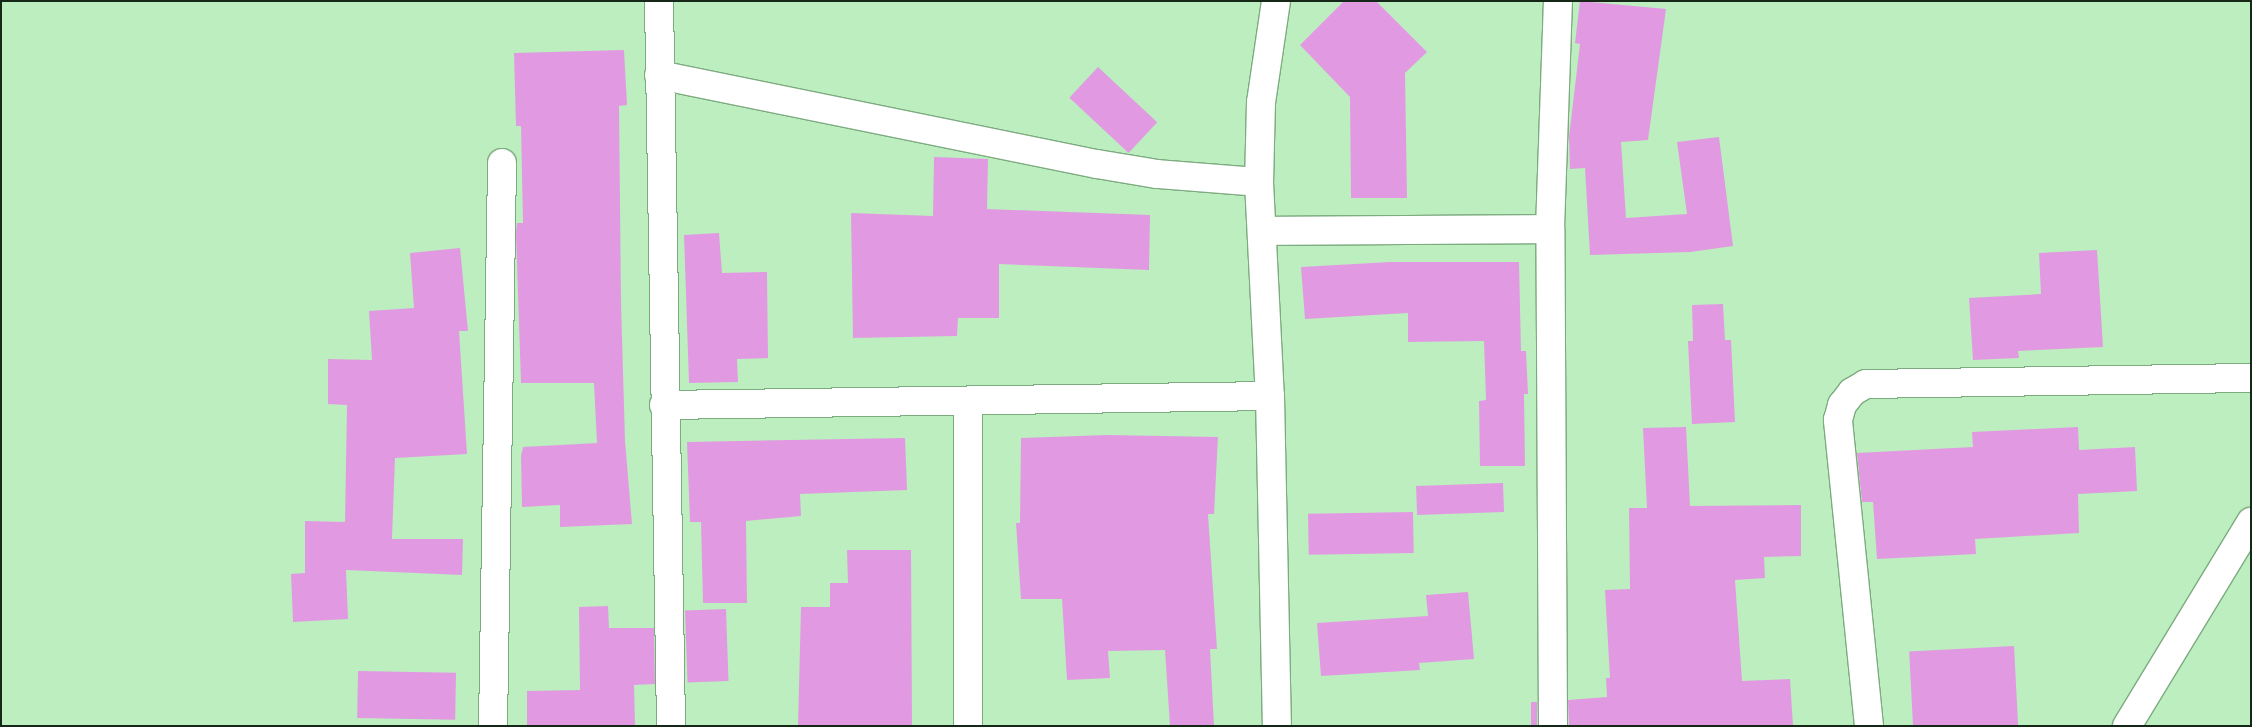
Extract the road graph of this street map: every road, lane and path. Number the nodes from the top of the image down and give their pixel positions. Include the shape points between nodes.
1 (660, 1) edge
2 (1276, 1) edge
3 (1558, 1) edge
4 (659, 75) junction
5 (502, 164) dead end
6 (1259, 182) junction
7 (1550, 229) junction
8 (1263, 230) junction
9 (2251, 378) edge
10 (1270, 396) junction
11 (968, 403) junction
12 (664, 405) junction
13 (2251, 522) edge
14 (493, 726) edge
15 (671, 726) edge
16 (968, 726) edge
17 (1277, 726) edge
18 (1553, 726) edge
19 (1869, 726) edge
20 (2127, 726) edge

1 - 4 street
2 - 6 street via 1261,102
3 - 7 street
4 - 6 street via 1097,164 1157,174
4 - 12 street
5 - 14 street
6 - 8 street
7 - 8 street
7 - 18 street
8 - 10 street
9 - 19 street via 1866,384 1852,392 1842,405 1838,420
10 - 11 street
10 - 17 street
11 - 12 street
11 - 16 street
12 - 15 street
13 - 20 street

